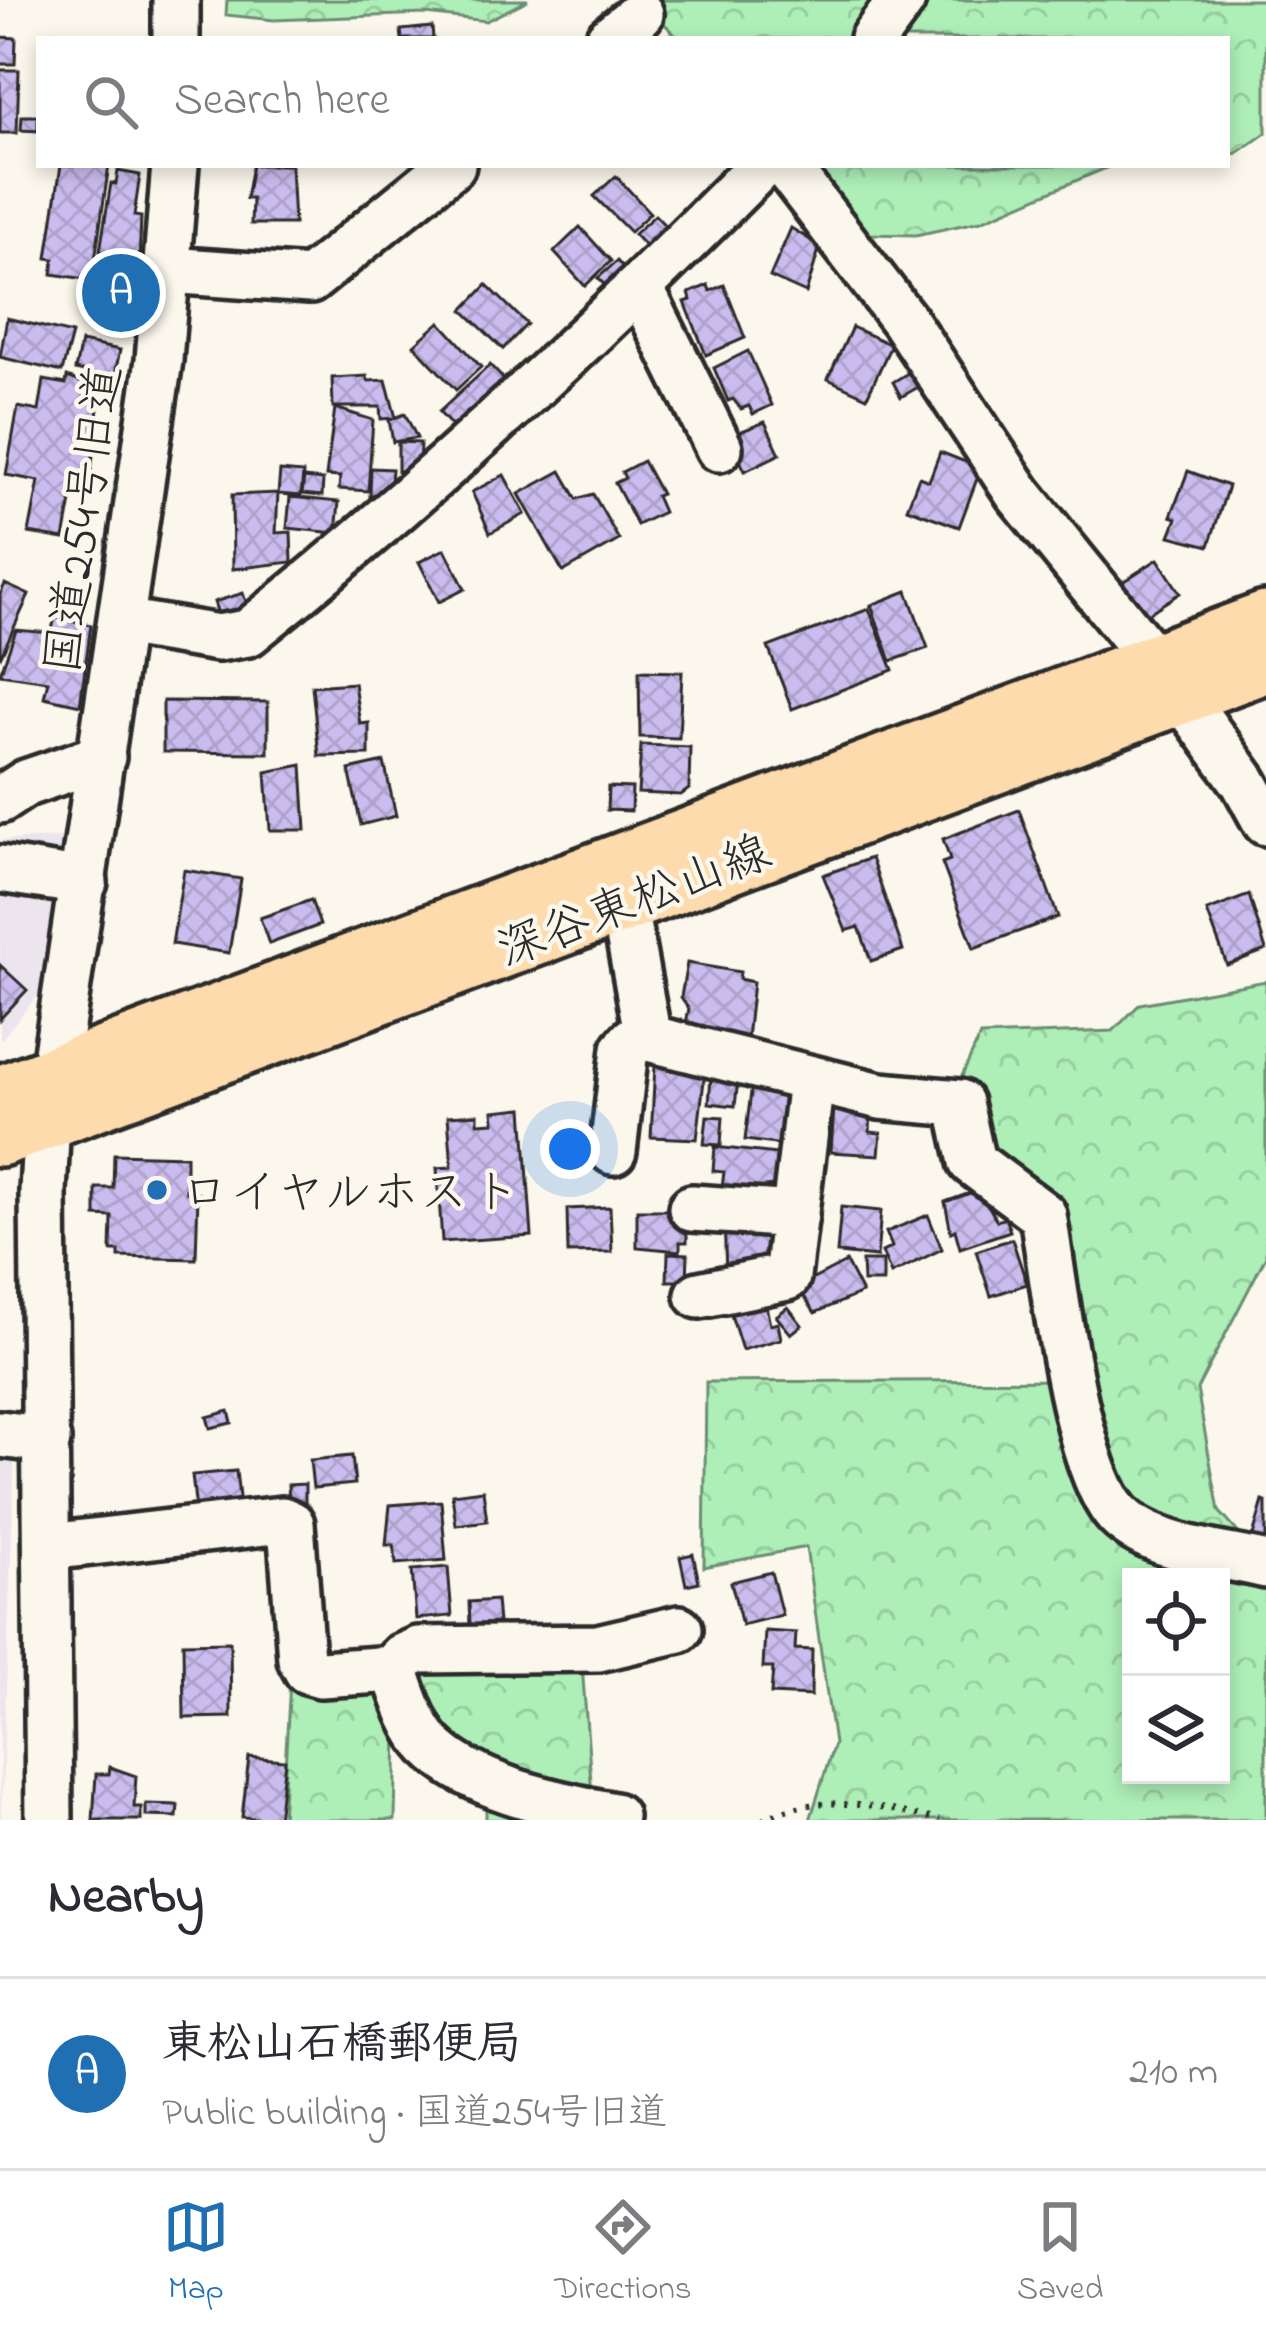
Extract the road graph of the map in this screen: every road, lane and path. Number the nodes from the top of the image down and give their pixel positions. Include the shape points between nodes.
1 (176, 0) edge
2 (902, 0) edge
3 (176, 36) edge
4 (875, 36) edge
5 (175, 168) edge
6 (448, 168) edge
7 (759, 168) edge
8 (787, 168) edge
9 (168, 270) junction
10 (640, 288) junction
11 (719, 448) dead end
12 (1266, 621) edge
13 (122, 622) junction
14 (1266, 662) edge
15 (1167, 678) junction
16 (102, 758) junction
17 (1255, 778) edge
18 (0, 800) edge
19 (1266, 822) edge
20 (0, 869) edge
21 (84, 882) junction
22 (622, 902) junction
23 (648, 1038) junction
24 (811, 1081) junction
25 (25, 1107) edge
26 (613, 1151) dead end
27 (692, 1208) dead end
28 (795, 1215) junction
29 (698, 1295) dead end
30 (0, 1434) edge
31 (47, 1440) junction
32 (49, 1547) junction
33 (1266, 1564) edge
34 (679, 1629) dead end
35 (394, 1669) junction
36 (614, 1816) dead end
37 (49, 1820) edge
38 (763, 1820) edge
39 (940, 1820) edge

1 - 3 street
2 - 4 street
5 - 9 street, 国道254号旧道
6 - 9 street via 310,280
7 - 10 street
8 - 15 street via 903,320 1018,493
9 - 13 street, 国道254号旧道
10 - 11 street
10 - 13 street via 248,633 218,638
12 - 15 main road, 深谷東松山線
13 - 16 street, 国道254号旧道
14 - 15 main road, 深谷東松山線
15 - 17 street
15 - 22 main road, 深谷東松山線
15 - 25 main road, 深谷東松山線
16 - 18 street
16 - 21 street, 国道254号旧道
17 - 19 street
20 - 21 street
21 - 25 street, 国道254号旧道
22 - 23 street
22 - 25 main road, 深谷東松山線
23 - 24 street
23 - 26 street via 626,1049
24 - 28 street
24 - 33 street via 959,1102 972,1162 1043,1215 1098,1488 1139,1529
25 - 31 street, 国道254号旧道 via 43,1191
27 - 28 street
28 - 29 street via 787,1277
30 - 31 street
31 - 32 street, 国道254号旧道
32 - 35 street via 282,1520 291,1524 308,1670
32 - 37 street, 国道254号旧道
34 - 35 street via 577,1649 418,1650
35 - 36 street via 429,1744 465,1770
38 - 39 path via 792,1803

